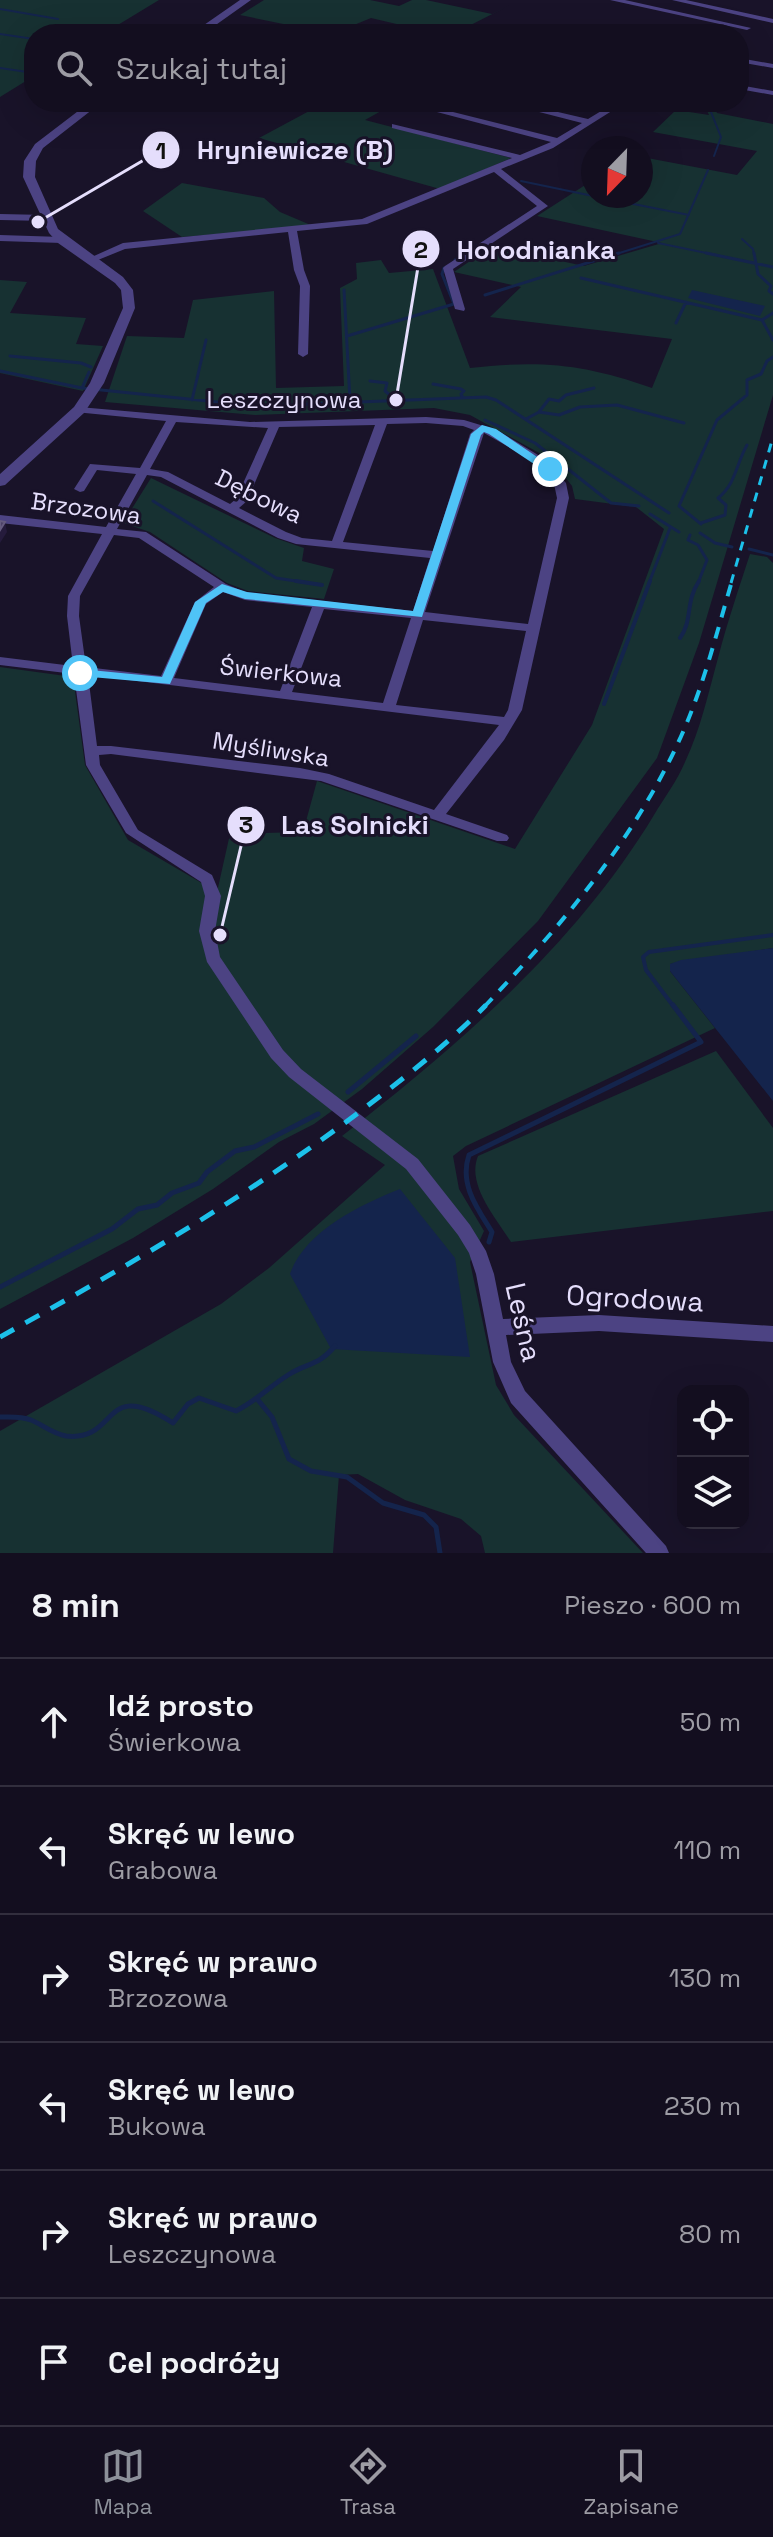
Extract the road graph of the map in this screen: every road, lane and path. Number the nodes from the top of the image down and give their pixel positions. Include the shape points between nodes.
1 (246, 0) edge
2 (614, 0) edge
3 (676, 0) edge
4 (773, 22) edge
5 (210, 24) edge
6 (728, 24) edge
7 (749, 28) edge
8 (749, 62) edge
9 (773, 66) edge
10 (749, 89) edge
11 (773, 93) edge
12 (83, 112) edge
13 (443, 112) edge
14 (546, 112) edge
15 (606, 112) edge
16 (589, 122) junction
17 (395, 126) dead end
18 (558, 141) junction
19 (523, 158) junction
20 (495, 169) junction
21 (0, 217) edge
22 (46, 218) junction
23 (292, 231) junction
24 (0, 238) edge
25 (62, 240) junction
26 (90, 260) junction
27 (460, 309) dead end
28 (303, 354) dead end
29 (79, 410) junction
30 (172, 420) junction
31 (381, 421) junction
32 (275, 425) junction
33 (482, 428) junction
34 (144, 469) junction
35 (0, 482) edge
36 (80, 489) dead end
37 (232, 508) junction
38 (0, 519) edge
39 (110, 531) junction
40 (336, 545) junction
41 (436, 555) junction
42 (222, 587) junction
43 (319, 604) junction
44 (417, 615) junction
45 (532, 628) junction
46 (0, 661) edge
47 (80, 673) junction
48 (166, 681) junction
49 (285, 694) junction
50 (389, 706) junction
51 (508, 722) junction
52 (93, 751) junction
53 (437, 815) junction
54 (502, 838) dead end
55 (495, 1328) junction
56 (773, 1334) edge
57 (659, 1553) edge

1 - 5 street
2 - 6 street
3 - 4 street
4 - 7 street
8 - 9 street
10 - 11 street
12 - 22 street via 33,154 29,177
13 - 18 street
14 - 16 street
15 - 16 street
16 - 18 street
17 - 19 street
18 - 19 street
19 - 20 street
20 - 23 street via 364,222
20 - 27 street via 543,206 448,268
21 - 22 street
22 - 25 street
23 - 26 street via 123,246
23 - 28 street via 305,286
24 - 25 street
25 - 26 street
26 - 29 street via 119,280 129,308
29 - 30 street, Leszczynowa
29 - 35 street
30 - 32 street, Leszczynowa
30 - 34 street
31 - 32 street, Leszczynowa
31 - 33 street, Leszczynowa via 446,420
31 - 40 street
32 - 37 street via 241,501
33 - 41 street
33 - 45 street, Leszczynowa via 539,460 563,493
34 - 36 street, Dębowa via 94,466
34 - 37 street, Dębowa
34 - 39 street
37 - 40 street, Dębowa via 282,535
38 - 39 street, Brzozowa
39 - 42 street, Brzozowa via 148,538
39 - 47 street via 74,596
40 - 41 street, Dębowa
41 - 44 street
42 - 43 street, Brzozowa via 245,596
42 - 48 street via 201,602
43 - 44 street, Brzozowa
43 - 49 street
44 - 45 street, Brzozowa
44 - 50 street
45 - 51 street, Leszczynowa
46 - 47 street, Świerkowa
47 - 48 street, Świerkowa
47 - 52 street
48 - 49 street, Świerkowa
49 - 50 street, Świerkowa
50 - 51 street, Świerkowa
51 - 53 street
52 - 53 street, Myśliwska via 300,772
52 - 55 street, Leśna via 93,765 133,833 207,879 213,896 207,931 212,958 277,1054 412,1164 464,1230 485,1274
53 - 54 street, Myśliwska
55 - 56 street, Ogrodowa via 602,1321
55 - 57 street, Leśna via 509,1381 525,1407

